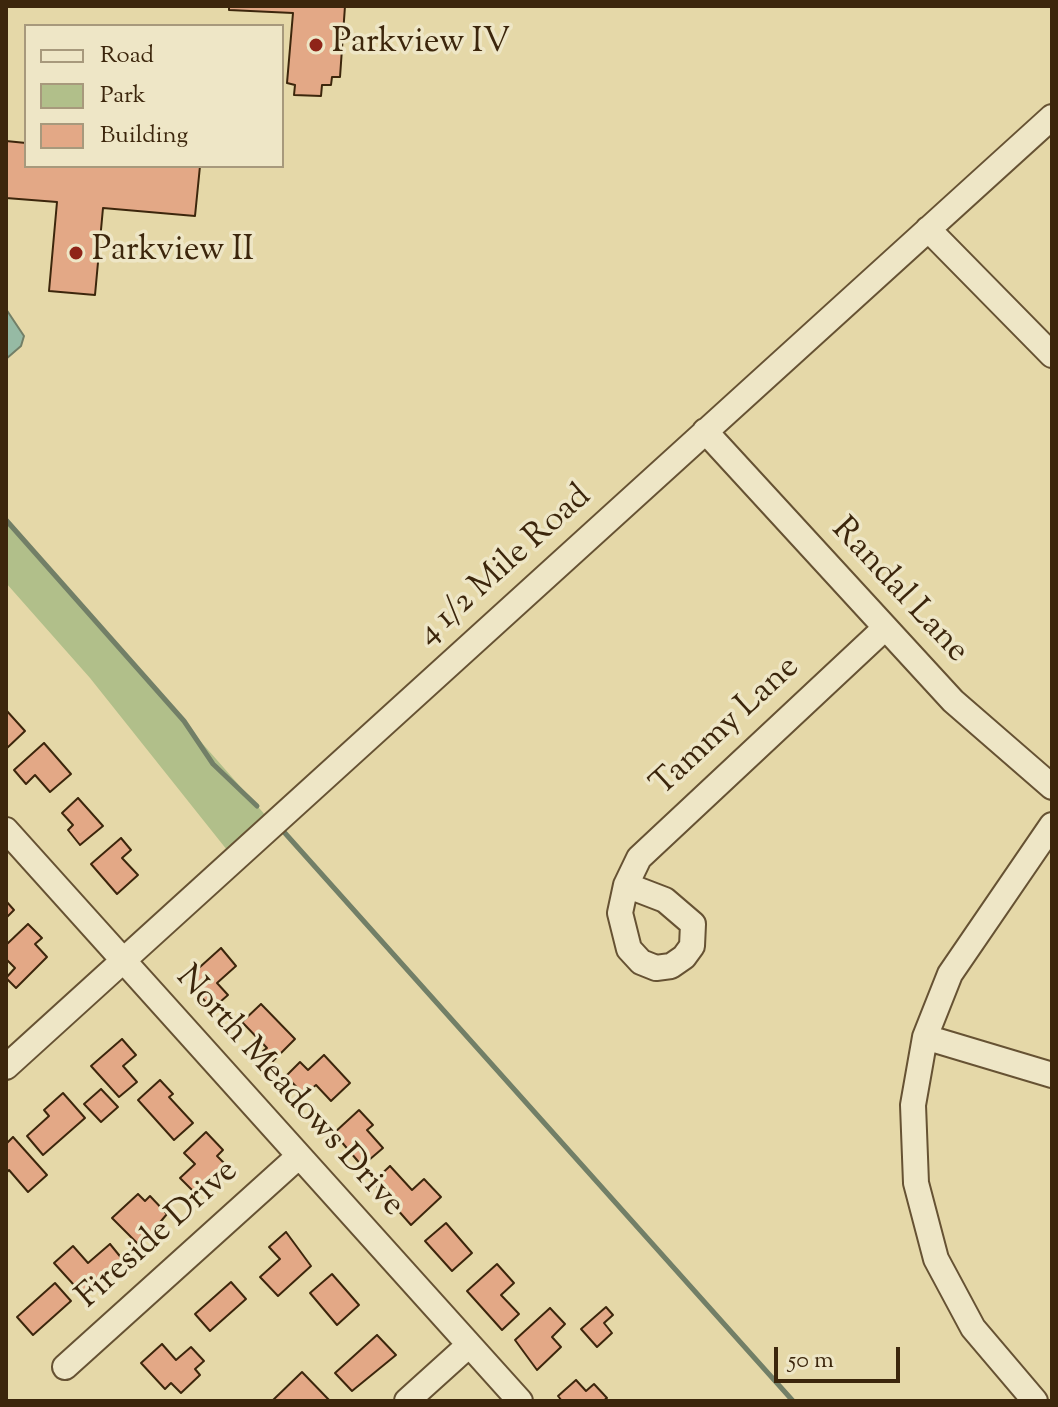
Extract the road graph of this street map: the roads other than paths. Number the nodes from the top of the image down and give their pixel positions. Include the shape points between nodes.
1 (1052, 117) edge
2 (928, 229) junction
3 (1052, 355) edge
4 (705, 431) junction
5 (885, 628) junction
6 (1052, 787) edge
7 (1052, 825) edge
8 (6, 830) edge
9 (626, 885) dead end
10 (123, 961) junction
11 (925, 1037) junction
12 (6, 1067) edge
13 (1052, 1075) edge
14 (299, 1156) junction
15 (469, 1345) junction
16 (65, 1367) dead end
17 (407, 1401) edge
18 (520, 1401) edge
19 (1035, 1401) edge

1 - 2 street, 4 1/2 Mile Road
2 - 3 street
2 - 4 street, 4 1/2 Mile Road
4 - 5 street, Randal Lane
4 - 10 street, 4 1/2 Mile Road
5 - 6 street, Randal Lane via 963,710
5 - 9 street, Tammy Lane via 659,837 639,858
7 - 11 street via 966,945
8 - 10 street, North Meadows Drive
10 - 12 street, 4 1/2 Mile Road
10 - 14 street, North Meadows Drive
11 - 13 street
11 - 19 street via 912,1144 924,1222 942,1271 973,1328
14 - 15 street, North Meadows Drive
14 - 16 street, Fireside Drive
15 - 17 street
15 - 18 street, North Meadows Drive

